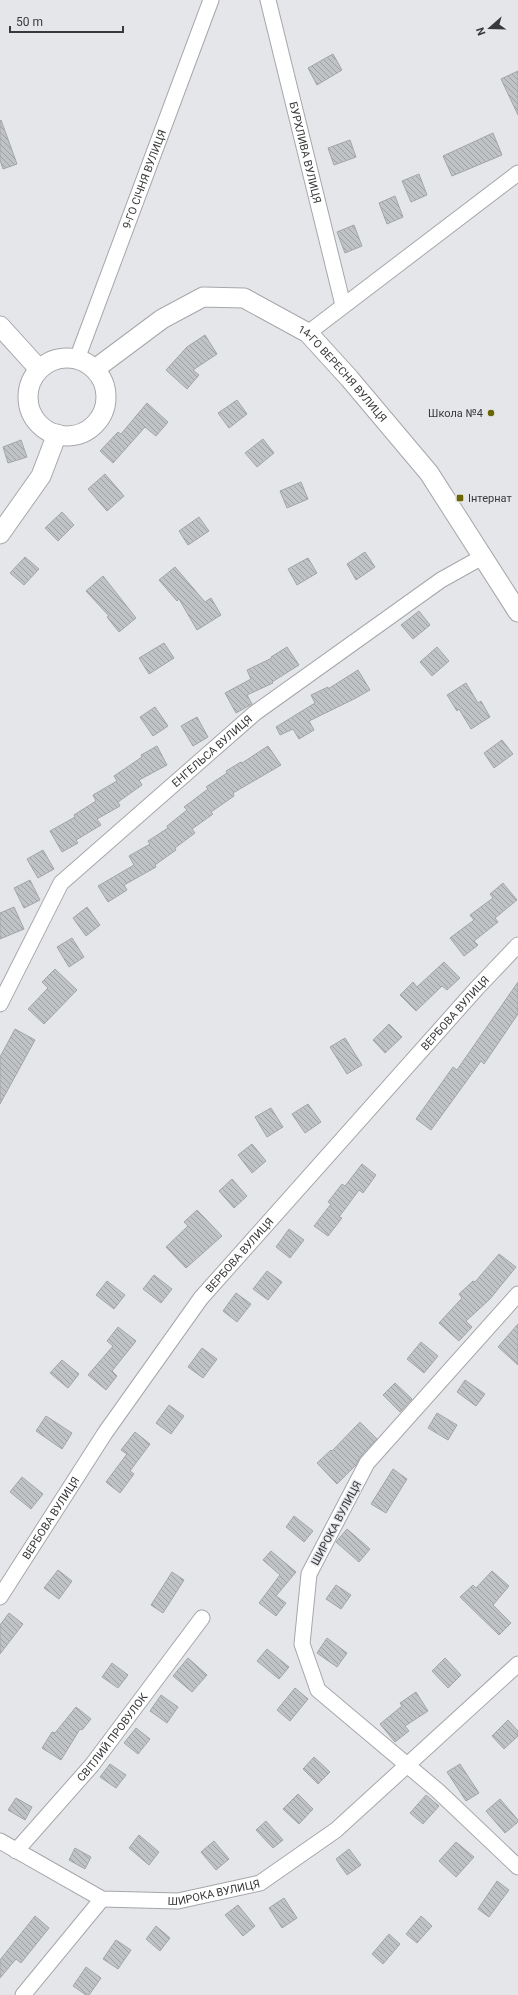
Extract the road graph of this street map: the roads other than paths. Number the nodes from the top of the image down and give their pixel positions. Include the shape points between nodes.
1 (211, 0) edge
2 (268, 0) edge
3 (518, 173) edge
4 (343, 305) junction
5 (0, 326) edge
6 (308, 333) junction
7 (77, 359) junction
8 (39, 369) junction
9 (95, 369) junction
10 (57, 434) junction
11 (0, 534) edge
12 (484, 556) junction
13 (518, 612) edge
14 (518, 945) edge
15 (0, 1004) edge
16 (518, 1294) edge
17 (0, 1597) edge
18 (202, 1618) dead end
19 (518, 1664) edge
20 (408, 1765) junction
21 (0, 1841) edge
22 (16, 1851) junction
23 (518, 1867) edge
24 (102, 1899) junction
25 (23, 1995) edge

1 - 7 street, 9-ГО СІЧНЯ ВУЛИЦЯ
2 - 4 street, БУРХЛИВА ВУЛИЦЯ
3 - 4 street
4 - 6 street
5 - 8 street
6 - 9 street, 14-ГО ВЕРЕСНЯ ВУЛИЦЯ via 244,298 203,297 162,319
6 - 12 street, 14-ГО ВЕРЕСНЯ ВУЛИЦЯ via 429,473
7 - 8 street via 57,359
7 - 9 street
8 - 10 street via 29,386 30,407 40,424
9 - 10 street via 101,377 105,391 105,407 101,416 95,424 77,434
10 - 11 street via 41,476
12 - 13 street, 14-ГО ВЕРЕСНЯ ВУЛИЦЯ
12 - 15 street, ЕНГЕЛЬСА ВУЛИЦЯ via 441,580 255,713 61,883
14 - 17 street, ВЕРБОВА ВУЛИЦЯ via 201,1298 106,1433
16 - 20 street, ШИРОКА ВУЛИЦЯ via 367,1463 309,1574 302,1644 318,1690
18 - 22 street, СВІТЛИЙ ПРОВУЛОК via 92,1765
19 - 20 street, ШИРОКА ВУЛИЦЯ
20 - 23 street, ШИРОКА ВУЛИЦЯ
20 - 24 street, ШИРОКА ВУЛИЦЯ via 336,1830 260,1883 178,1901
21 - 22 street
22 - 24 street
24 - 25 street

